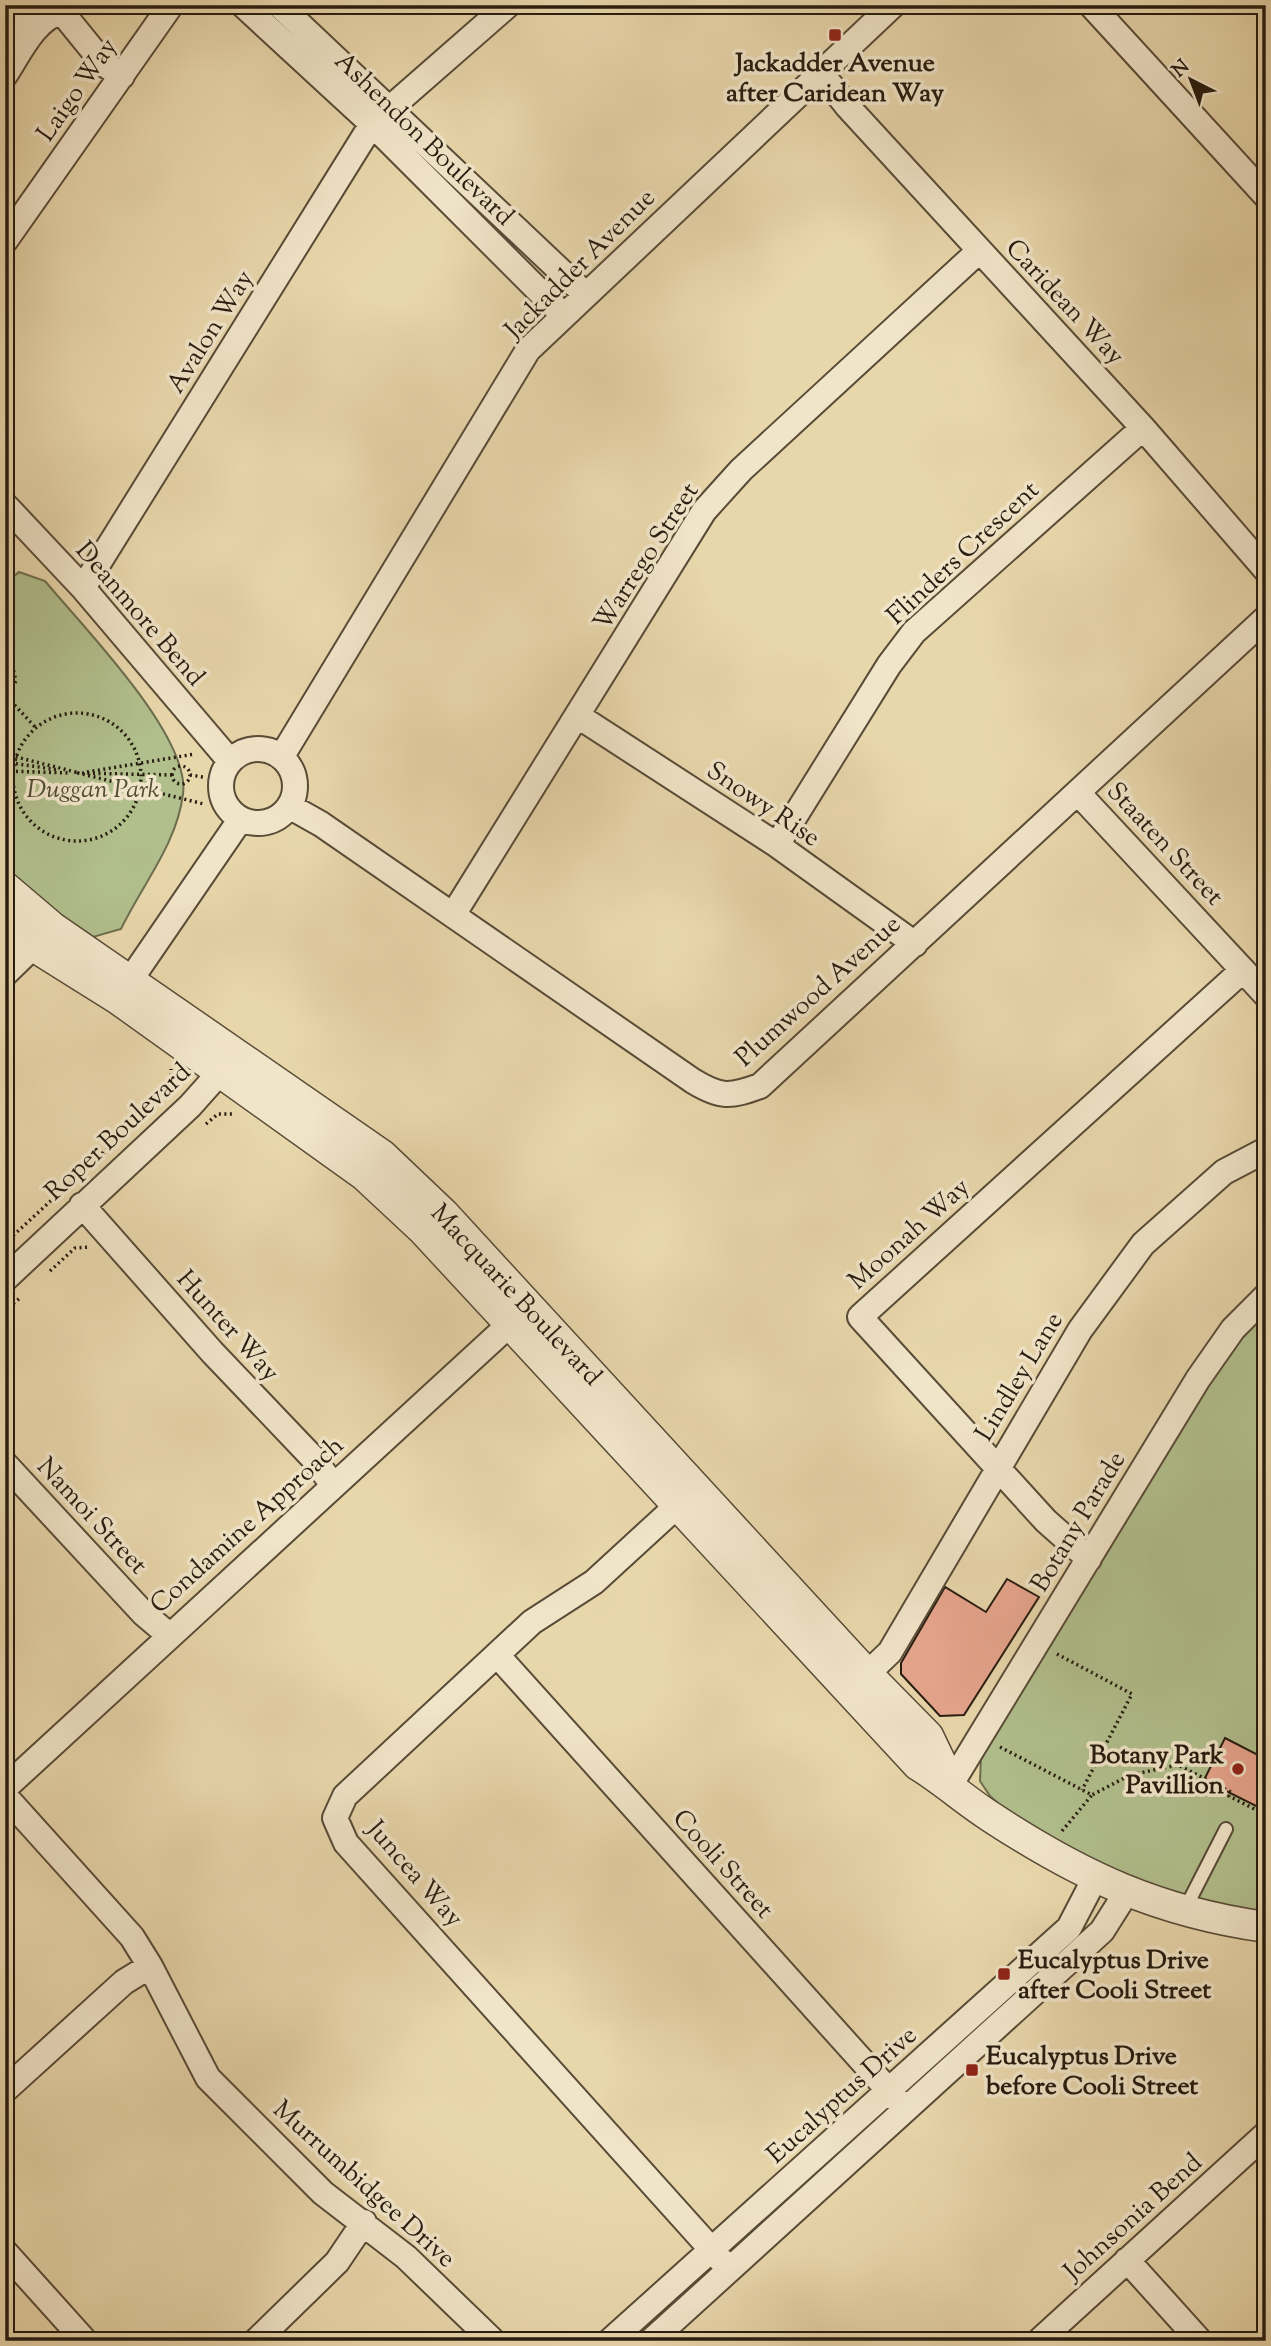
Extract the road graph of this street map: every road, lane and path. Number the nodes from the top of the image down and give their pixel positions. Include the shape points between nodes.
1 (30, 5) edge
2 (172, 5) edge
3 (243, 5) edge
4 (279, 5) edge
5 (508, 5) edge
6 (893, 5) edge
7 (1091, 5) edge
8 (58, 8) edge
9 (5, 37) edge
10 (821, 73) junction
11 (5, 75) edge
12 (122, 76) junction
13 (381, 118) junction
14 (1266, 196) edge
15 (5, 241) edge
16 (979, 251) junction
17 (585, 294) junction
18 (563, 315) junction
19 (1143, 428) junction
20 (5, 505) edge
21 (1266, 570) edge
22 (83, 588) junction
23 (1266, 618) edge
24 (5, 657) edge
25 (6, 697) edge
26 (579, 716) junction
27 (37, 729) junction
28 (5, 754) edge
29 (195, 754) dead end
30 (282, 756) junction
31 (16, 757) junction
32 (230, 761) junction
33 (5, 762) edge
34 (139, 763) junction
35 (14, 764) junction
36 (5, 771) edge
37 (13, 771) junction
38 (78, 773) junction
39 (172, 775) junction
40 (190, 775) junction
41 (141, 776) junction
42 (203, 777) dead end
43 (140, 788) junction
44 (1079, 794) junction
45 (204, 804) dead end
46 (289, 806) junction
47 (240, 820) junction
48 (777, 845) junction
49 (5, 887) edge
50 (453, 915) junction
51 (5, 922) edge
52 (43, 937) junction
53 (915, 944) junction
54 (1243, 971) junction
55 (5, 974) edge
56 (124, 989) junction
57 (1266, 995) edge
58 (171, 1062) dead end
59 (228, 1063) junction
60 (163, 1099) dead end
61 (123, 1135) dead end
62 (1266, 1150) edge
63 (82, 1205) junction
64 (5, 1243) edge
65 (5, 1279) edge
66 (1266, 1296) edge
67 (519, 1315) junction
68 (5, 1464) edge
69 (998, 1467) junction
70 (332, 1485) junction
71 (687, 1496) junction
72 (1089, 1559) junction
73 (169, 1635) junction
74 (1049, 1649) dead end
75 (498, 1656) junction
76 (867, 1674) junction
77 (992, 1743) dead end
78 (950, 1784) junction
79 (5, 1788) edge
80 (1082, 1790) junction
81 (1092, 1795) junction
82 (5, 1796) edge
83 (1266, 1815) edge
84 (1226, 1829) dead end
85 (1060, 1834) dead end
86 (1095, 1878) junction
87 (1126, 1893) junction
88 (1184, 1911) junction
89 (1266, 1927) edge
90 (150, 1966) junction
91 (5, 2090) edge
92 (888, 2091) junction
93 (905, 2109) junction
94 (1266, 2134) edge
95 (364, 2222) junction
96 (712, 2250) junction
97 (5, 2252) edge
98 (1127, 2260) junction
99 (729, 2269) junction
100 (85, 2341) edge
101 (256, 2341) edge
102 (493, 2341) edge
103 (610, 2341) edge
104 (651, 2341) edge
105 (1039, 2341) edge
106 (1199, 2341) edge

1 - 9 street
2 - 12 street, Laigo Way
3 - 13 street, Ashendon Boulevard
4 - 13 street, Ashendon Boulevard
5 - 13 street, Avalon Way
6 - 10 street, Jackadder Avenue
7 - 14 street
8 - 11 street via 38,25
8 - 12 street via 104,64
10 - 16 street, Caridean Way
10 - 17 street, Jackadder Avenue
12 - 15 street, Laigo Way
13 - 17 street, Ashendon Boulevard
13 - 18 street, Ashendon Boulevard
13 - 22 street, Avalon Way
16 - 19 street, Caridean Way
16 - 26 street, Warrego Street via 741,470 704,511
17 - 18 street, Jackadder Avenue
18 - 30 street, Jackadder Avenue via 528,350
19 - 21 street, Caridean Way
19 - 48 street, Flinders Crescent via 914,632
20 - 22 street, Deanmore Bend
22 - 32 street, Deanmore Bend
23 - 44 street, Plumwood Avenue
24 - 25 path via 16,681
25 - 27 path
26 - 48 street, Snowy Rise
26 - 50 street, Warrego Street
27 - 31 path
27 - 34 path via 60,716 80,713 101,718 132,744
28 - 31 path
29 - 34 path
30 - 32 street via 255,749
30 - 46 street via 295,780
31 - 35 path
31 - 38 path
32 - 47 street via 220,781 221,793
33 - 35 path
34 - 38 path
34 - 41 path
35 - 37 path
35 - 38 path
36 - 37 path
37 - 38 path
37 - 43 path via 23,812 57,839 100,837 119,826
38 - 41 path
38 - 43 path
39 - 40 path via 183,767
39 - 40 path via 181,784
39 - 41 path
40 - 42 path
41 - 43 path
43 - 45 path
44 - 53 street, Plumwood Avenue
44 - 54 street, Staaten Street
46 - 47 street via 273,821
46 - 50 street, Plumwood Avenue
47 - 56 street
48 - 53 street, Snowy Rise
49 - 52 street, Macquarie Boulevard
50 - 53 street, Plumwood Avenue via 720,1095 760,1086
51 - 52 street, Macquarie Boulevard
52 - 55 street
52 - 56 street, Macquarie Boulevard
54 - 57 street, Staaten Street
54 - 69 street, Moonah Way via 860,1317
56 - 59 street, Macquarie Boulevard
58 - 60 path via 172,1090
59 - 63 street, Roper Boulevard via 190,1106
59 - 67 street, Macquarie Boulevard via 382,1155 443,1213
61 - 64 path
62 - 69 street, Lindley Lane via 1224,1172 1143,1244 1080,1330
63 - 65 street, Roper Boulevard
63 - 70 street, Hunter Way via 313,1458
66 - 72 street, Botany Parade via 1233,1329 1205,1369
67 - 70 street, Condamine Approach
67 - 71 street, Macquarie Boulevard
68 - 73 street, Namoi Street via 144,1614
69 - 72 street, Moonah Way via 1046,1521
69 - 76 street, Lindley Lane via 890,1652
70 - 73 street, Condamine Approach
71 - 75 street, Juncea Way via 594,1582 532,1622
71 - 76 street, Macquarie Boulevard
71 - 78 street, Macquarie Boulevard via 889,1737 918,1765
72 - 78 street, Botany Parade
73 - 79 street, Condamine Approach
74 - 80 path via 1132,1694
75 - 92 street, Cooli Street
75 - 96 street, Juncea Way via 345,1796 335,1818 346,1843
76 - 78 street, Macquarie Boulevard via 928,1736
77 - 80 path
78 - 86 street, Macquarie Boulevard via 989,1815
80 - 81 path
81 - 83 path via 1130,1775 1178,1765
81 - 85 path
82 - 90 street, Murrumbidgee Drive via 82,1878
84 - 88 lane
86 - 87 street, Macquarie Boulevard
86 - 92 street, Eucalyptus Drive via 1069,1928
87 - 88 street, Macquarie Boulevard
87 - 93 street, Eucalyptus Drive via 1102,1931
88 - 89 street, Macquarie Boulevard
90 - 91 street via 124,1982
90 - 95 street, Murrumbidgee Drive via 208,2078 323,2193
92 - 93 street, Cooli Street
92 - 96 street, Eucalyptus Drive
93 - 99 street, Eucalyptus Drive
94 - 98 street, Johnsonia Bend
95 - 101 street via 337,2262
95 - 102 street, Murrumbidgee Drive
96 - 99 street, Juncea Way
96 - 103 street, Eucalyptus Drive
97 - 100 street
98 - 105 street, Johnsonia Bend
98 - 106 street
99 - 104 street, Eucalyptus Drive

